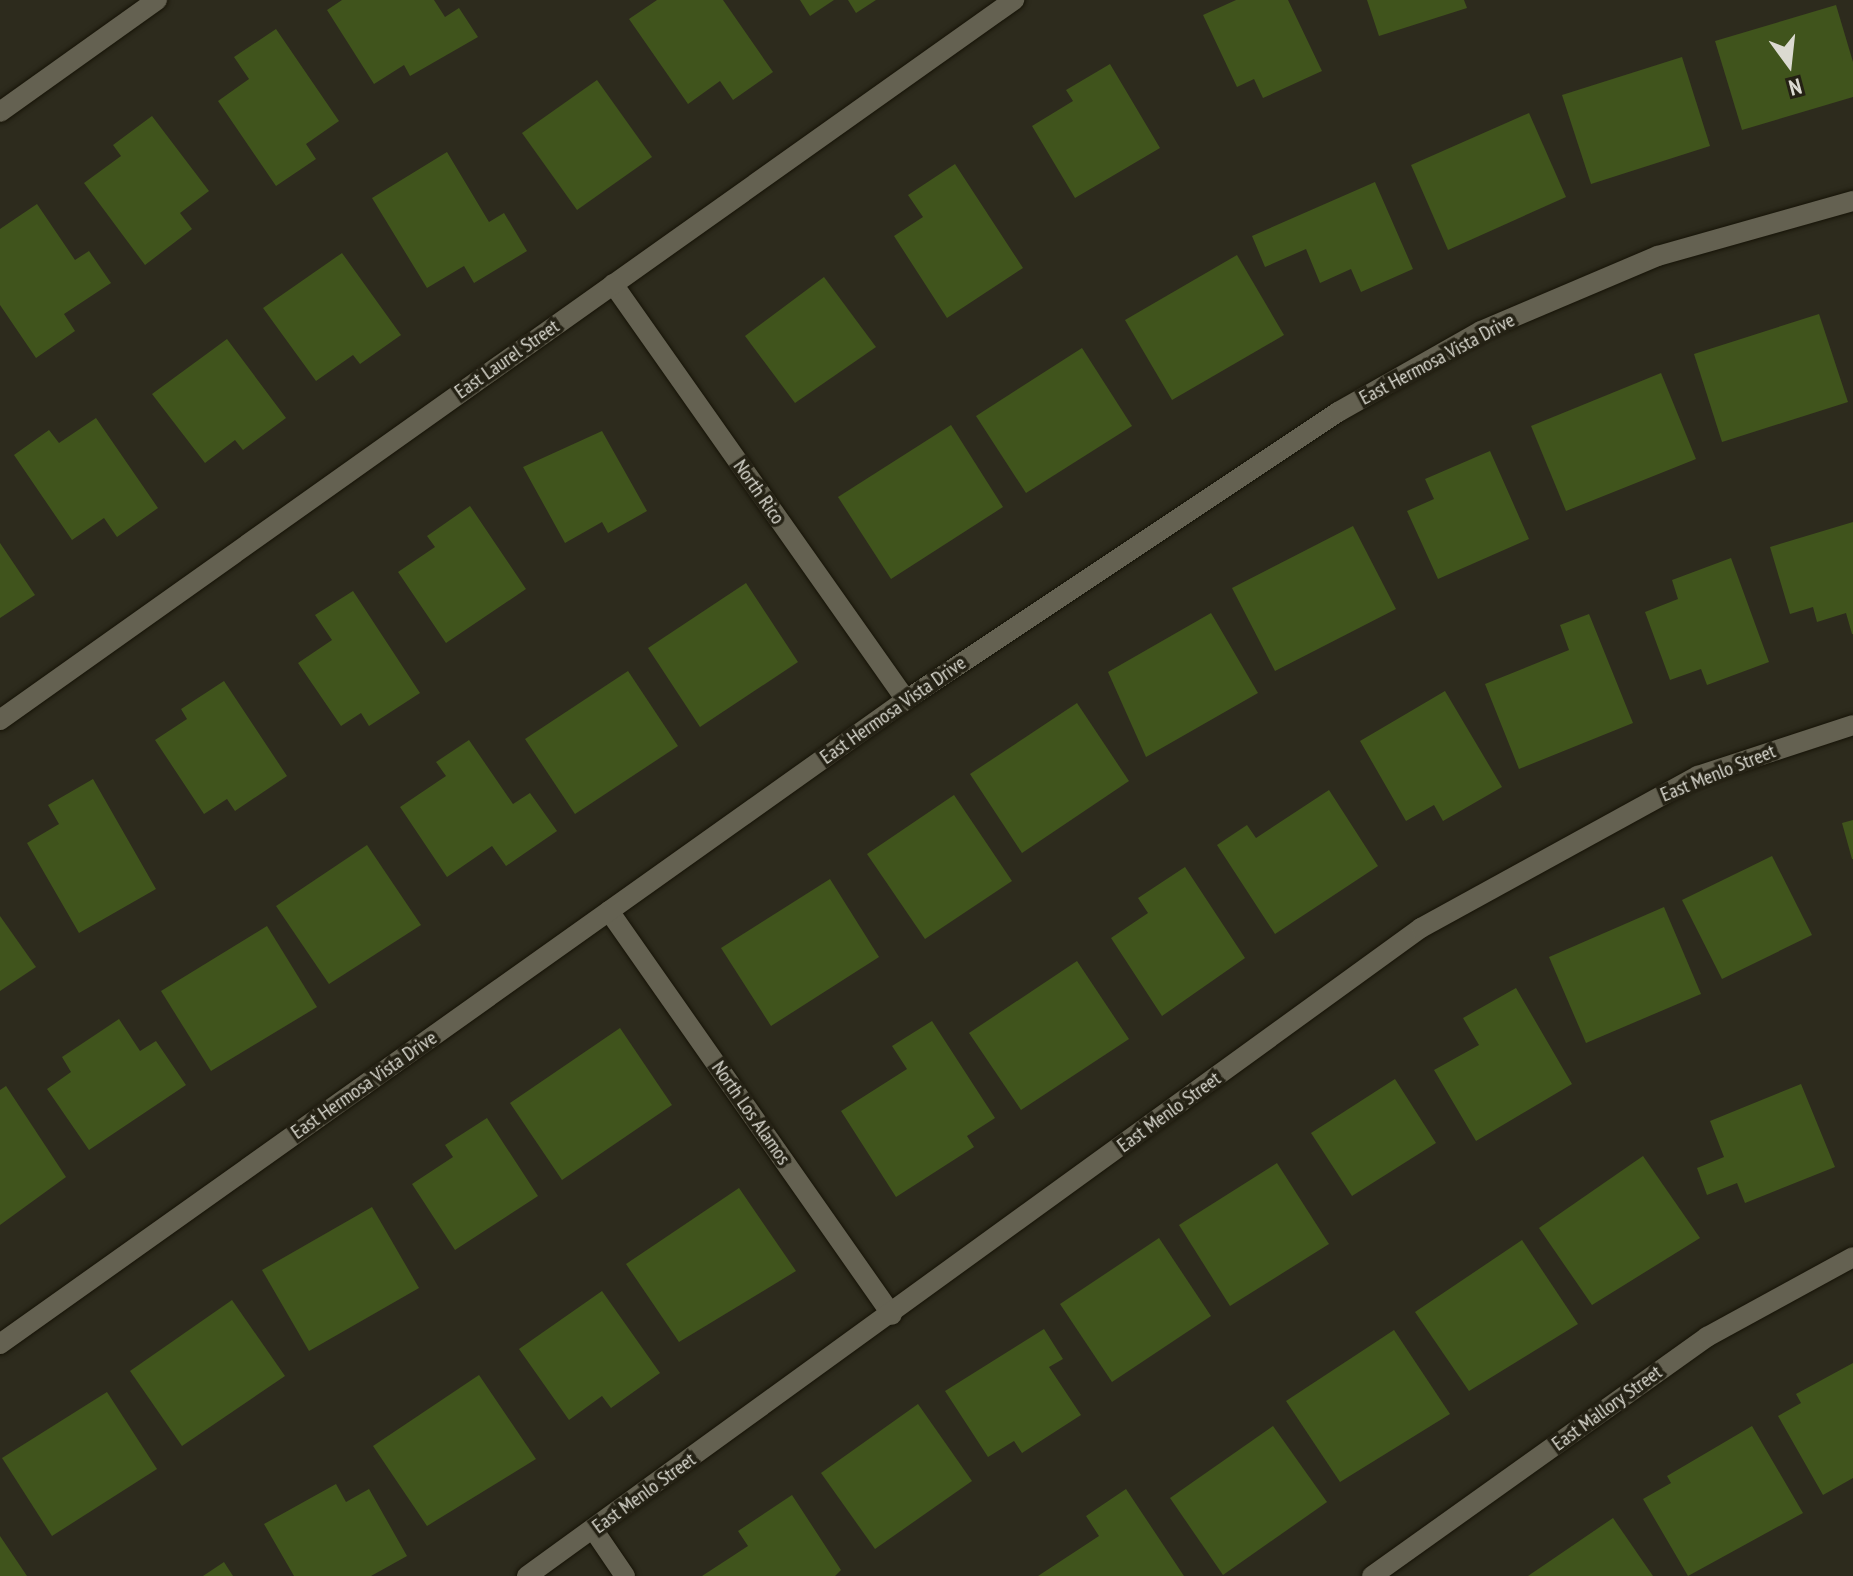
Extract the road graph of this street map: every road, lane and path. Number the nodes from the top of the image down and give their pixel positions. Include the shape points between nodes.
1 (157, 0) edge
2 (1014, 0) edge
3 (0, 112) edge
4 (1853, 201) edge
5 (613, 284) junction
6 (906, 700) junction
7 (0, 720) edge
8 (1853, 725) edge
9 (609, 911) junction
10 (1853, 1257) edge
11 (892, 1315) junction
12 (0, 1344) edge
13 (593, 1529) junction
14 (527, 1576) edge
15 (625, 1576) edge
16 (1372, 1576) edge

1 - 3 street
2 - 5 street, East Laurel Street
4 - 6 street, East Hermosa Vista Drive via 1658,256 1481,331 1338,412
5 - 6 street, North Rico
5 - 7 street, East Laurel Street
6 - 9 street, East Hermosa Vista Drive
8 - 11 street, East Menlo Street via 1698,776 1421,928
9 - 11 street, North Los Alamos
9 - 12 street, East Hermosa Vista Drive
10 - 16 street, East Mallory Street via 1707,1337
11 - 13 street, East Menlo Street
13 - 14 street, East Menlo Street
13 - 15 street

